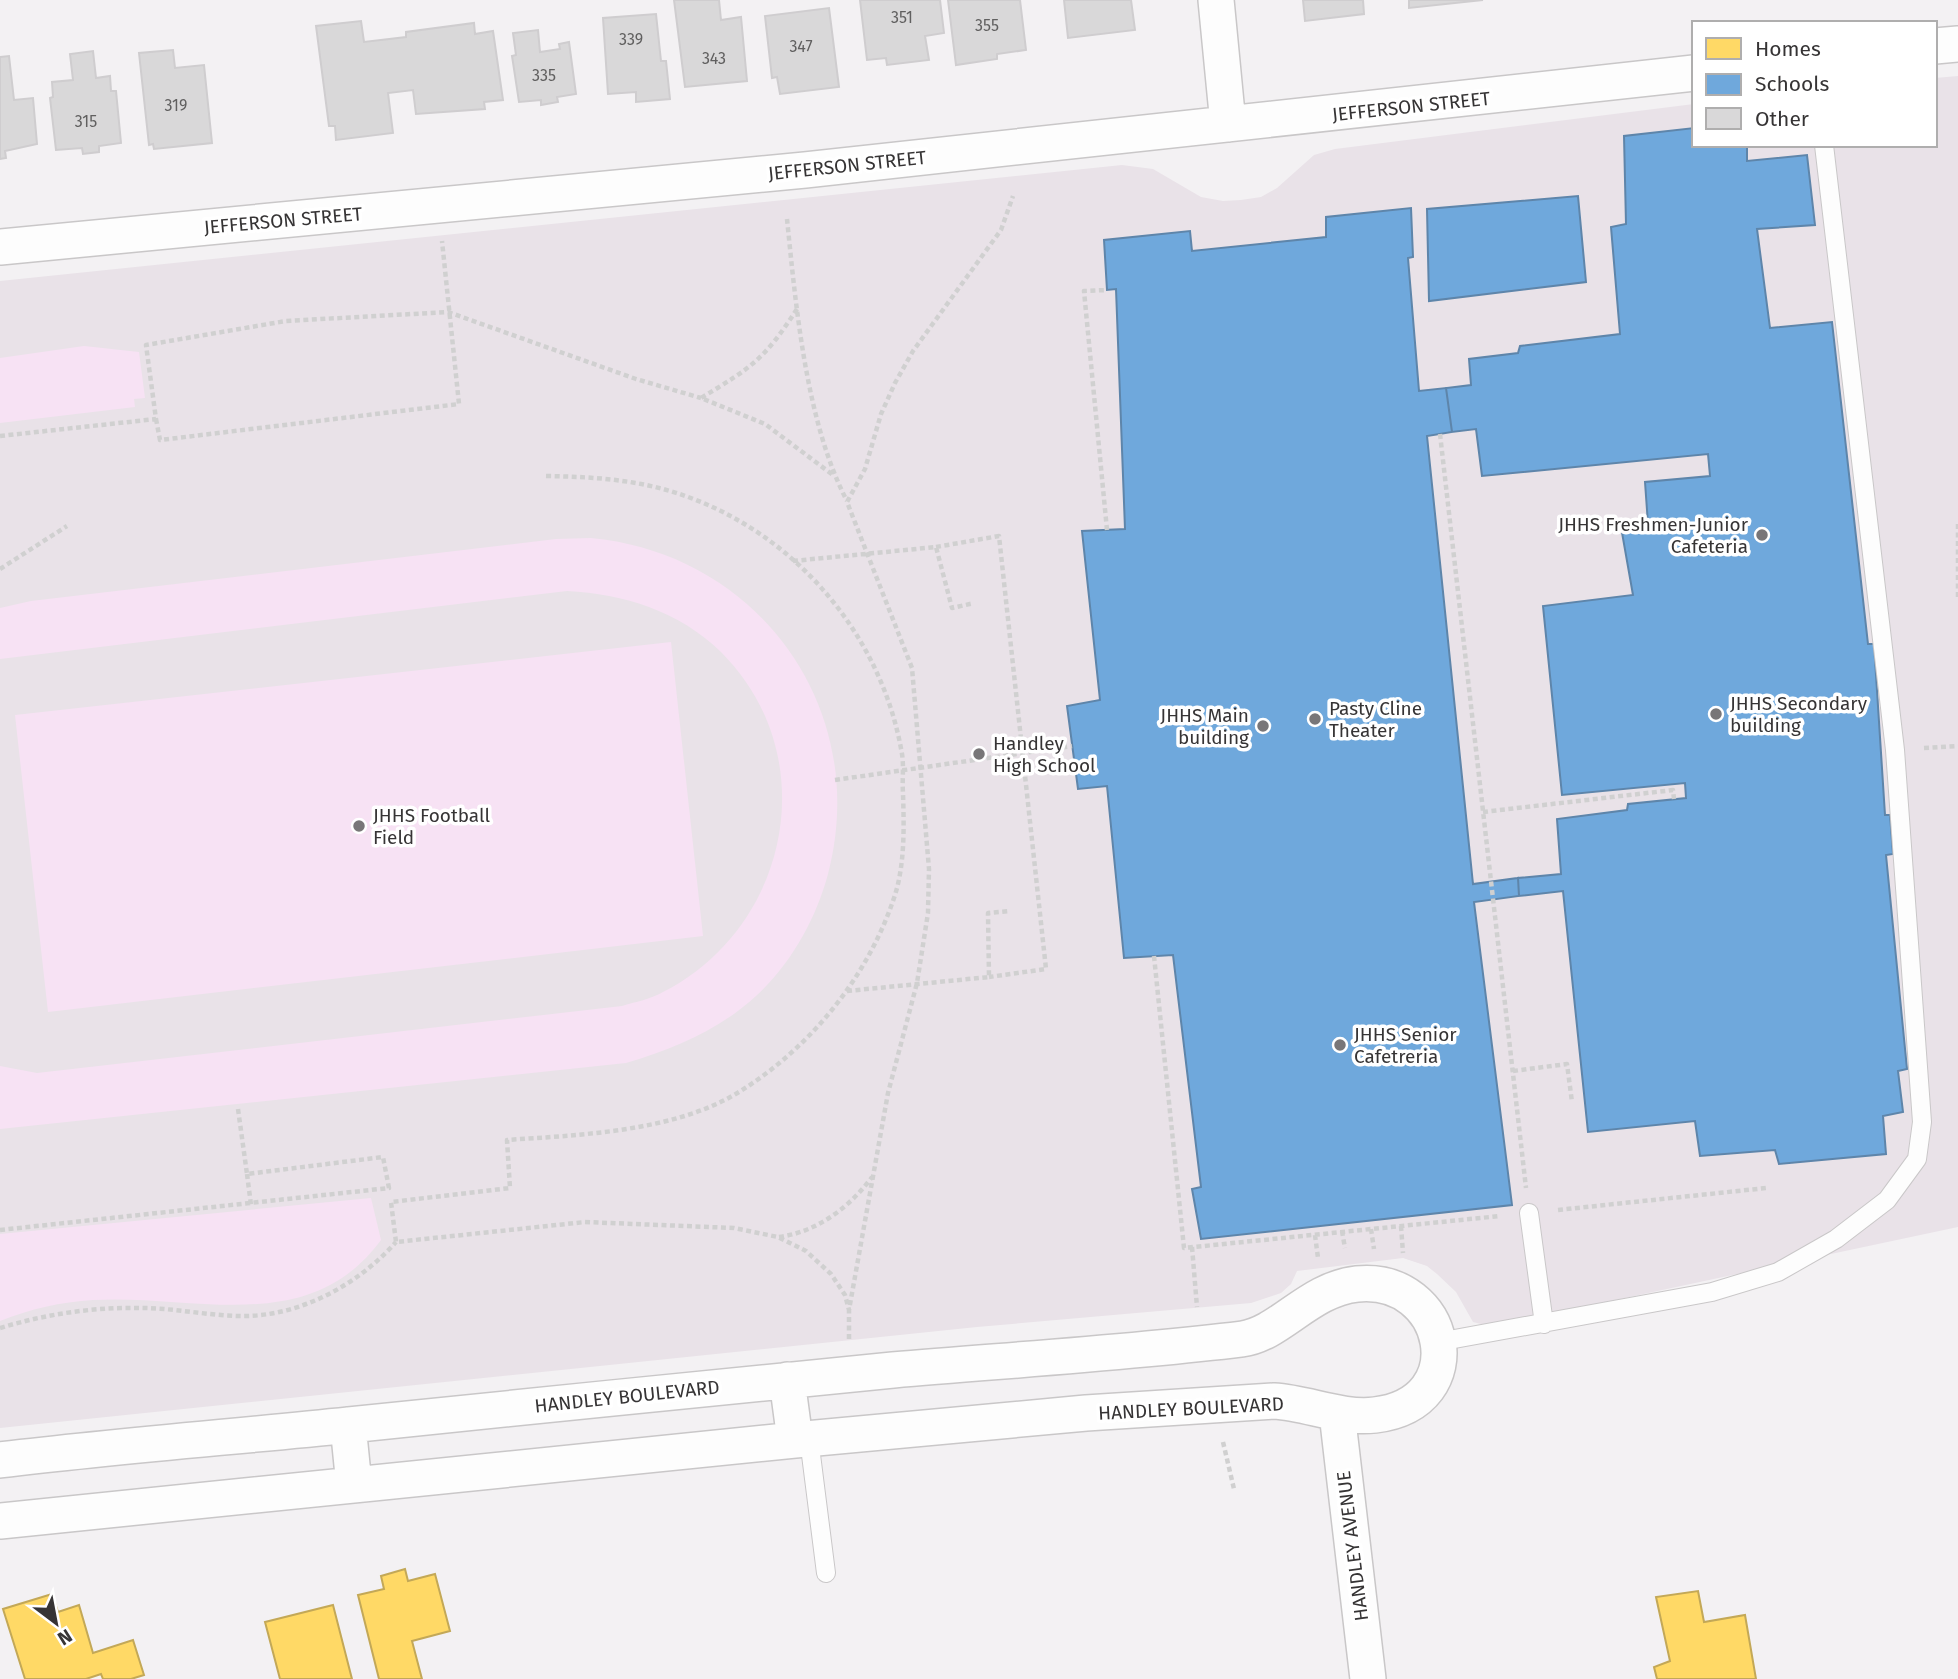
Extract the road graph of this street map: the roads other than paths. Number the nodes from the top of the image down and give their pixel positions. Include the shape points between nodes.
1 (1216, 0) edge
2 (1958, 44) edge
3 (1937, 46) edge
4 (1692, 74) edge
5 (1228, 124) junction
6 (1824, 147) edge
7 (0, 247) edge
8 (1528, 1213) road end
9 (1544, 1324) junction
10 (1438, 1342) junction
11 (787, 1380) junction
12 (1336, 1413) junction
13 (348, 1425) junction
14 (802, 1439) junction
15 (0, 1460) edge
16 (354, 1485) junction
17 (0, 1521) edge
18 (826, 1573) dead end
19 (1368, 1679) edge

1 - 5 street
2 - 3 street
4 - 5 street, JEFFERSON STREET
5 - 7 street, JEFFERSON STREET via 805,170
6 - 9 lane via 1895,750 1922,1122 1917,1160 1887,1200 1778,1272 1712,1293
8 - 9 lane
9 - 10 lane
10 - 11 street, HANDLEY BOULEVARD via 1429,1315 1412,1297 1389,1287 1359,1284 1329,1290 1247,1338
10 - 12 street, HANDLEY BOULEVARD via 1434,1381 1424,1396 1406,1409 1361,1417
11 - 13 street, HANDLEY BOULEVARD
11 - 14 street
12 - 14 street, HANDLEY BOULEVARD via 1304,1403 1274,1401
12 - 19 street, HANDLEY AVENUE
13 - 15 street, HANDLEY BOULEVARD
13 - 16 street
14 - 16 street, HANDLEY BOULEVARD
14 - 18 lane
16 - 17 street, HANDLEY BOULEVARD

